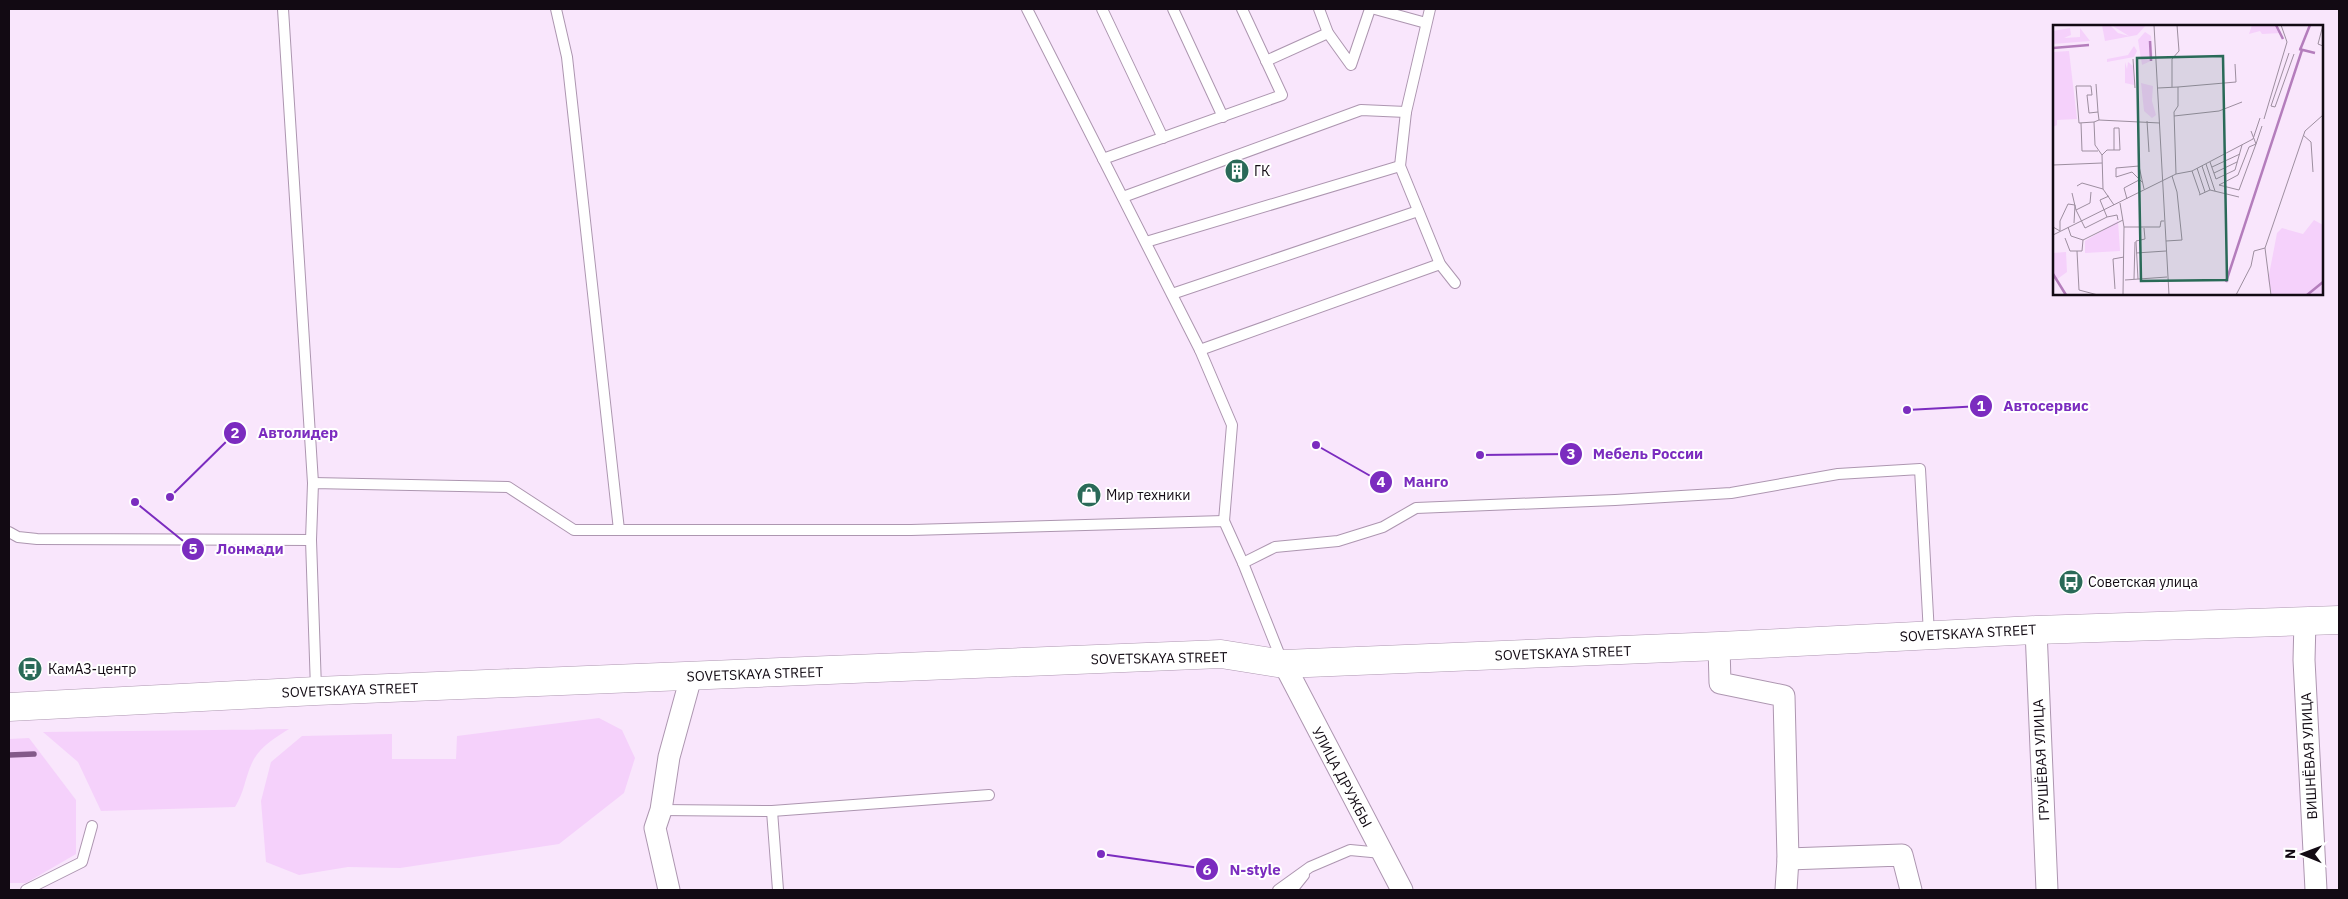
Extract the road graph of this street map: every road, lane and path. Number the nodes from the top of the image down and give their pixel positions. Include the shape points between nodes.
1 (283, 9) edge
2 (556, 9) edge
3 (1027, 9) edge
4 (1102, 9) edge
5 (1173, 9) edge
6 (1242, 9) edge
7 (1319, 9) edge
8 (1370, 9) edge
9 (1376, 9) edge
10 (1430, 9) edge
11 (1426, 23) junction
12 (1328, 33) junction
13 (1266, 61) junction
14 (1406, 112) junction
15 (1223, 116) junction
16 (1163, 138) junction
17 (1103, 159) junction
18 (1400, 166) junction
19 (1122, 197) junction
20 (1418, 211) junction
21 (1146, 242) junction
22 (1440, 264) junction
23 (1455, 283) dead end
24 (1172, 294) junction
25 (1200, 350) junction
26 (313, 483) junction
27 (1224, 521) junction
28 (619, 530) junction
29 (9, 532) edge
30 (311, 540) junction
31 (1243, 563) junction
32 (2339, 620) edge
33 (2305, 621) junction
34 (2036, 630) junction
35 (1929, 635) junction
36 (1719, 646) junction
37 (1284, 664) junction
38 (691, 676) junction
39 (316, 691) junction
40 (9, 707) edge
41 (989, 795) dead end
42 (661, 810) junction
43 (772, 811) junction
44 (92, 826) dead end
45 (1382, 853) junction
46 (1788, 859) junction
47 (1310, 867) junction
48 (26, 890) edge
49 (669, 890) edge
50 (778, 890) edge
51 (1278, 890) edge
52 (1292, 890) edge
53 (1402, 890) edge
54 (1786, 890) edge
55 (1911, 890) edge
56 (2047, 890) edge
57 (2316, 890) edge

1 - 26 lane
2 - 28 lane via 567,57
3 - 17 lane
4 - 16 lane
5 - 15 lane
6 - 13 lane
7 - 12 lane
8 - 12 lane via 1351,66
9 - 11 lane
10 - 11 lane
11 - 14 lane
12 - 13 lane
13 - 15 lane via 1282,95
14 - 18 lane
14 - 19 lane via 1361,110
15 - 16 lane
16 - 17 lane
17 - 19 lane
18 - 20 lane
18 - 21 lane
19 - 21 lane
20 - 22 lane
20 - 24 lane
21 - 24 lane
22 - 23 lane
22 - 25 lane
24 - 25 lane
25 - 27 lane via 1232,425
26 - 28 lane via 508,486 574,530
26 - 30 lane
27 - 28 lane via 911,530
27 - 31 lane
29 - 30 lane via 18,537 37,539
30 - 39 lane
31 - 35 lane via 1275,547 1338,541 1383,527 1416,508 1731,493 1838,474 1920,469
31 - 37 lane
32 - 33 highway, SOVETSKAYA STREET
33 - 34 highway, SOVETSKAYA STREET
33 - 57 street, ВИШНЁВАЯ УЛИЦА via 2304,660
34 - 35 highway, SOVETSKAYA STREET
34 - 56 street, ГРУШЁВАЯ УЛИЦА
35 - 36 highway, SOVETSKAYA STREET
36 - 37 highway, SOVETSKAYA STREET
36 - 46 street via 1720,683 1784,696
37 - 38 highway, SOVETSKAYA STREET via 1221,654
37 - 45 street, УЛИЦА ДРУЖБЫ
38 - 39 highway, SOVETSKAYA STREET
38 - 42 street via 668,757
39 - 40 highway, SOVETSKAYA STREET
41 - 43 lane
42 - 43 lane
42 - 49 street via 655,828
43 - 50 lane
44 - 48 lane via 82,862
45 - 47 lane via 1350,850
45 - 53 street, УЛИЦА ДРУЖБЫ
46 - 54 street
46 - 55 street via 1902,854
47 - 51 lane
47 - 52 lane

